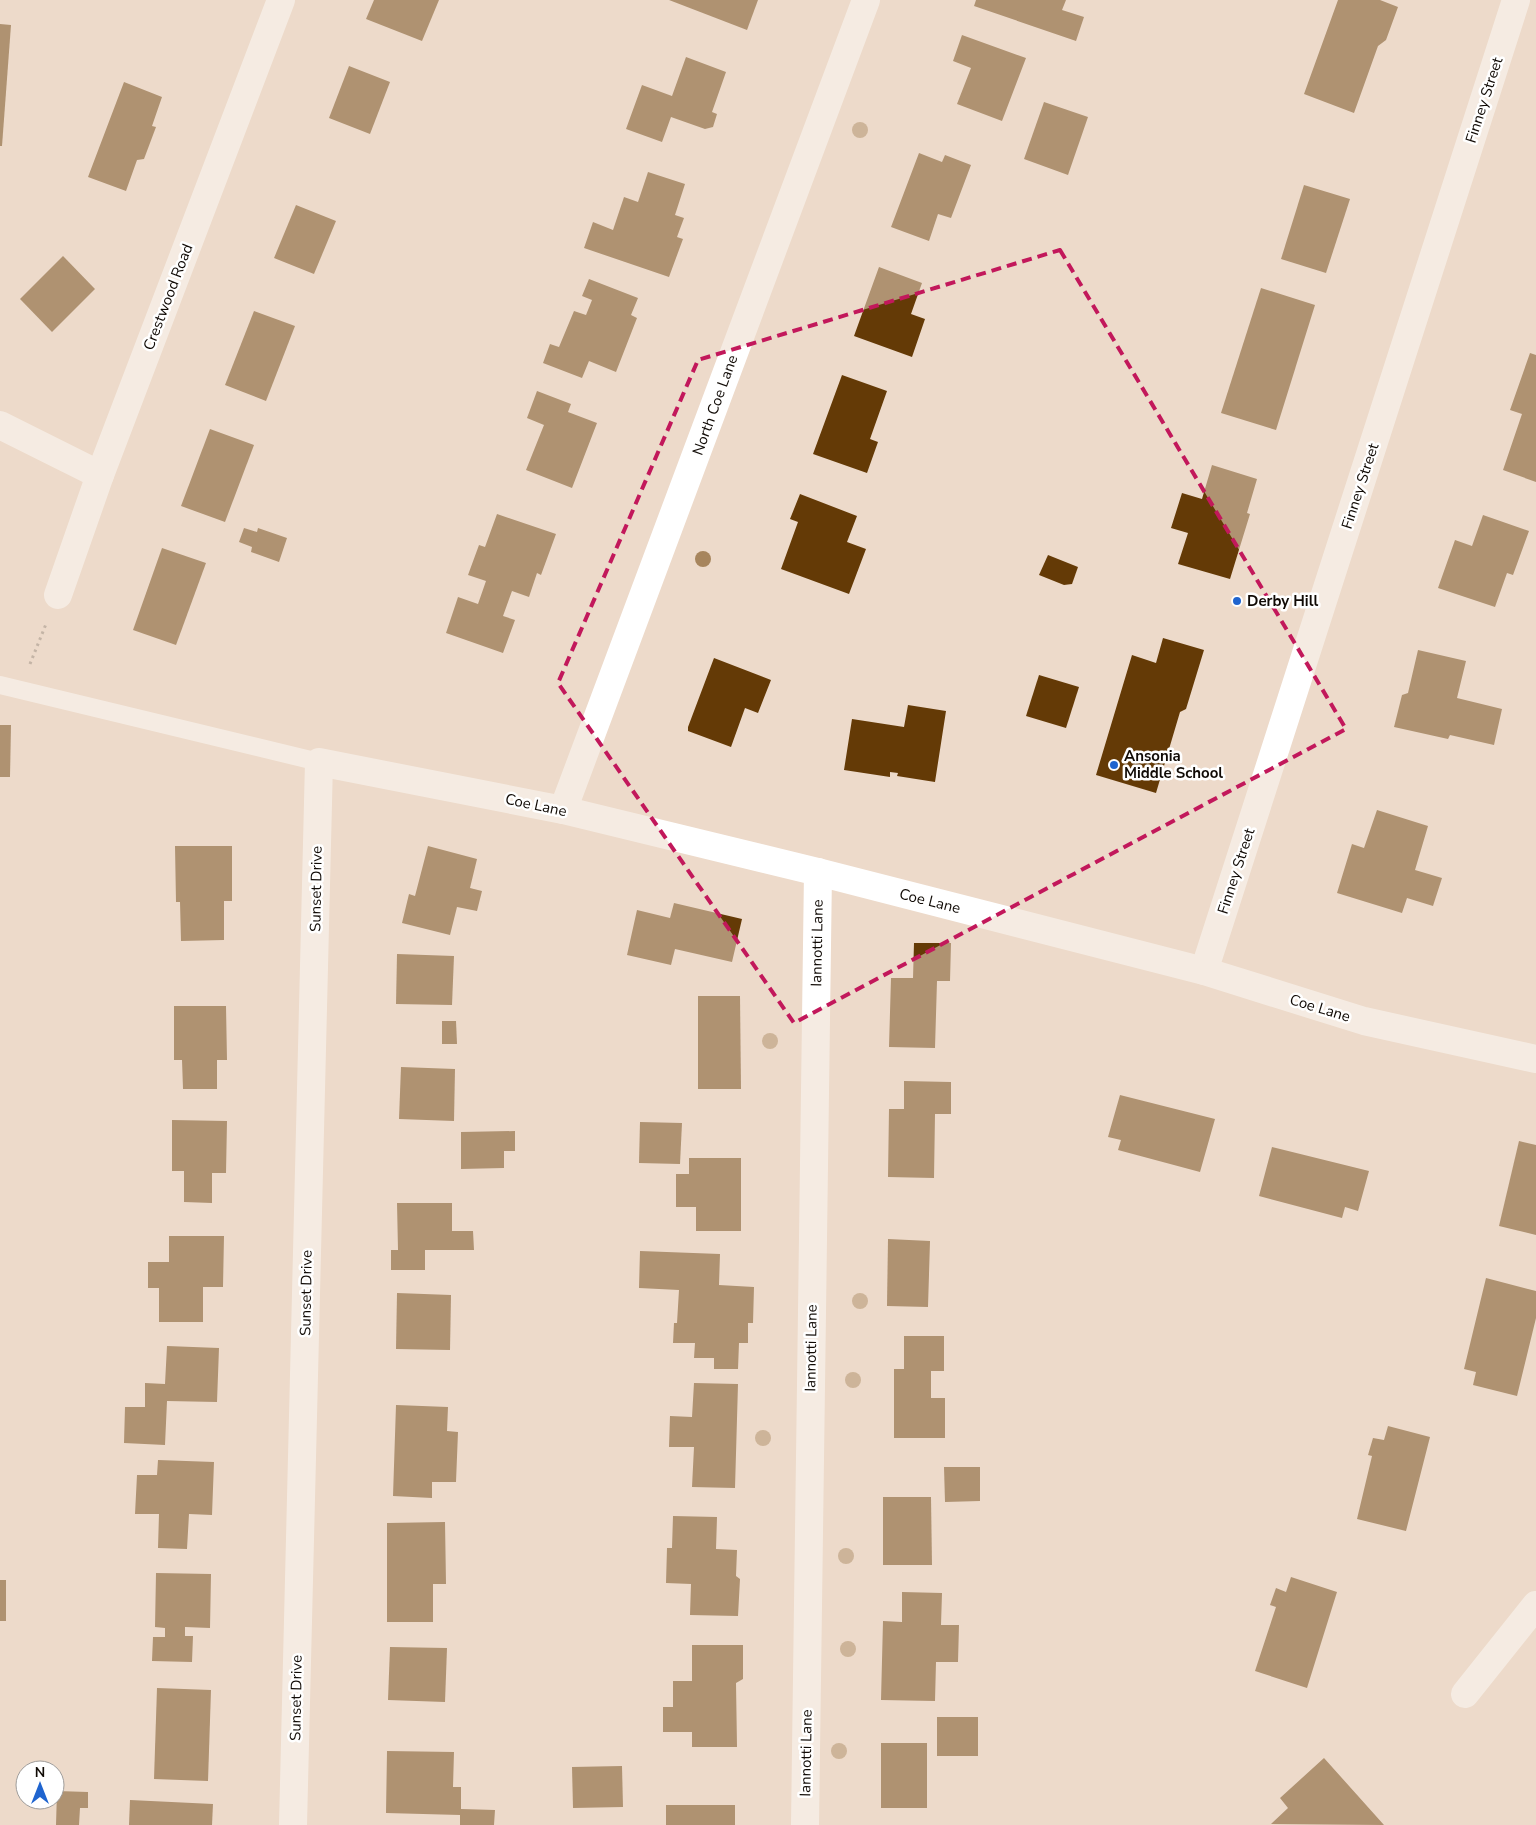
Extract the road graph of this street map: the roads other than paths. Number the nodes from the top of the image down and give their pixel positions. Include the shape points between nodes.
1 (281, 0) edge
2 (866, 0) edge
3 (1516, 0) edge
4 (0, 426) edge
5 (100, 475) junction
6 (58, 595) road end
7 (0, 685) edge
8 (319, 762) junction
9 (563, 810) junction
10 (818, 872) junction
11 (1204, 971) junction
12 (1536, 1059) edge
13 (1536, 1605) edge
14 (1465, 1694) dead end
15 (293, 1825) edge
16 (805, 1825) edge

1 - 5 street, Crestwood Road
2 - 9 street, North Coe Lane
3 - 11 street, Finney Street
4 - 5 street
5 - 6 street, Crestwood Road
7 - 8 lane
8 - 9 street, Coe Lane
8 - 15 street, Sunset Drive
9 - 10 street, Coe Lane
10 - 11 street, Coe Lane
10 - 16 street, Iannotti Lane
11 - 12 street, Coe Lane via 1364,1021
13 - 14 street

